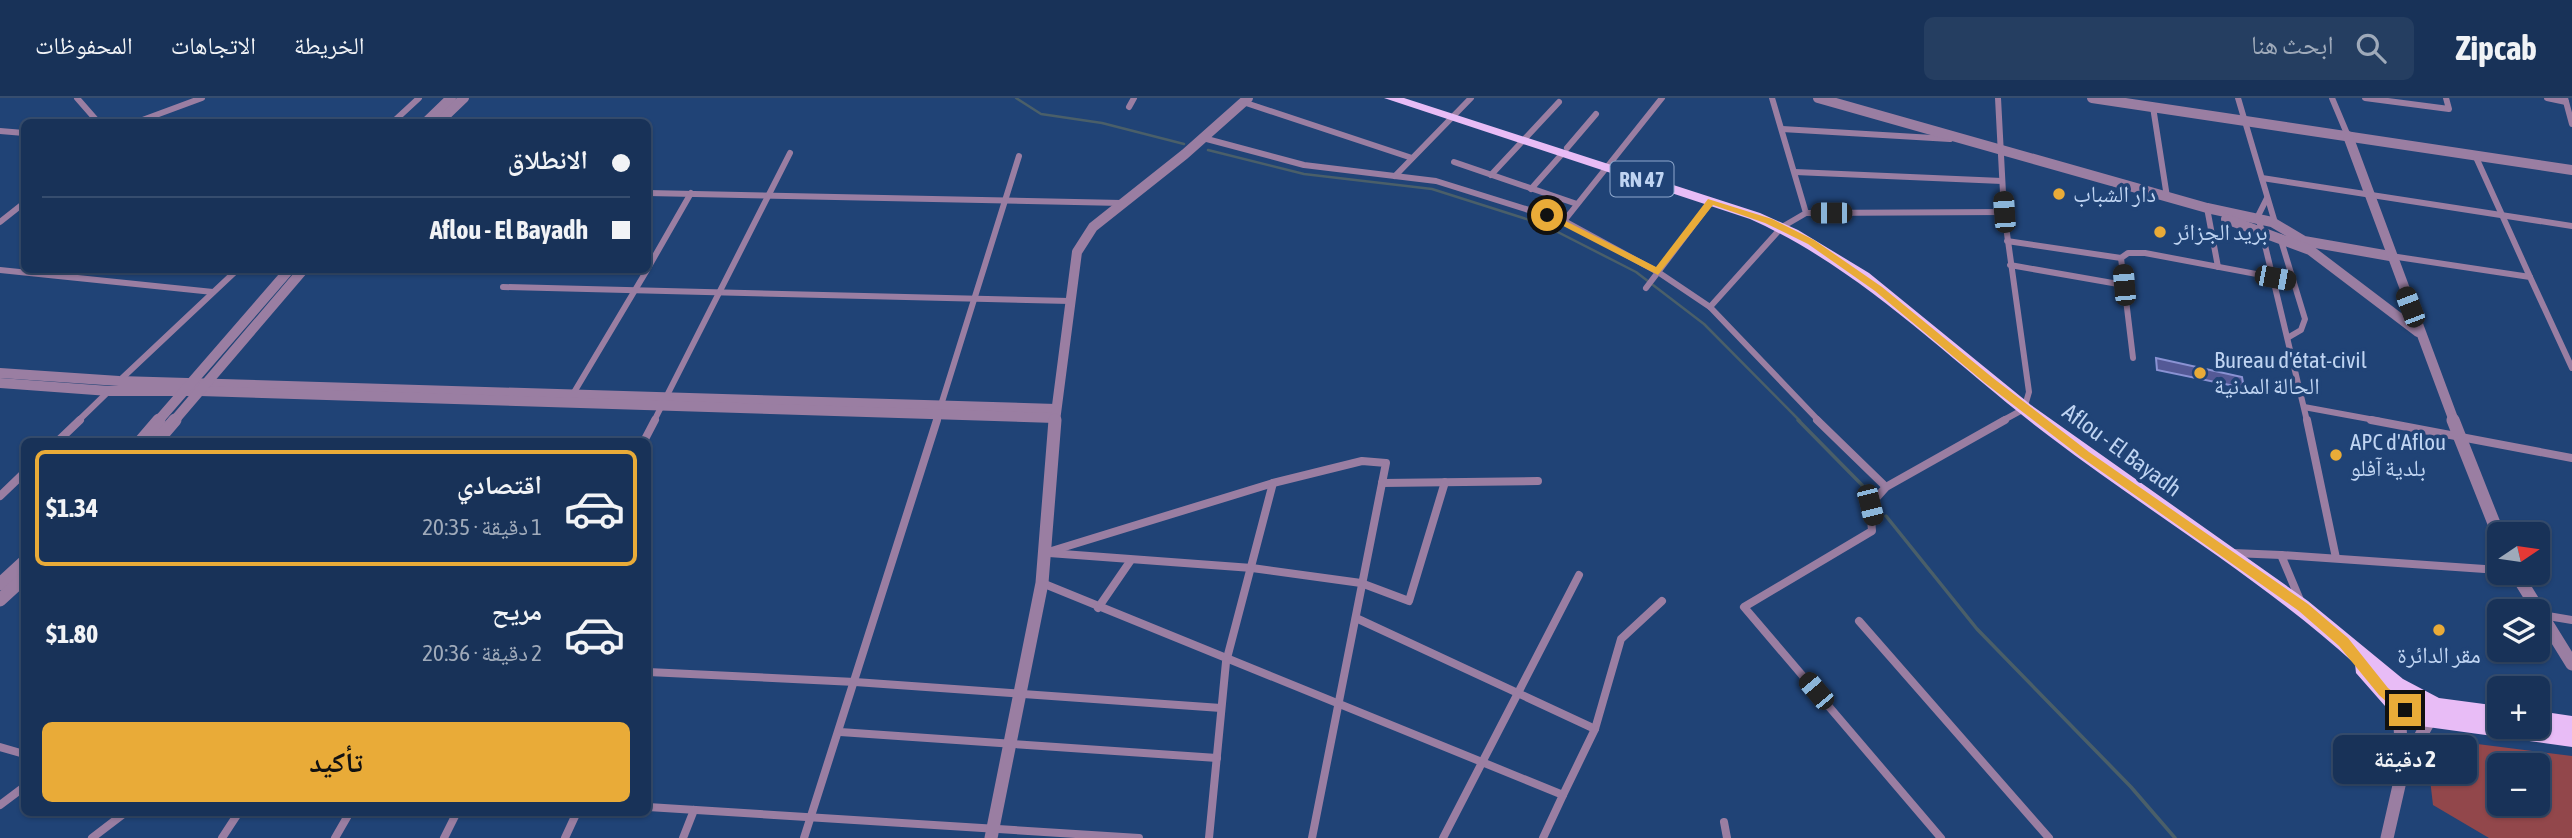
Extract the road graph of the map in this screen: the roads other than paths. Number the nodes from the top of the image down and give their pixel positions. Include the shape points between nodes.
1 (77, 98) edge
2 (202, 98) edge
3 (419, 98) edge
4 (464, 98) edge
5 (1134, 98) edge
6 (1391, 98) edge
7 (1412, 98) edge
8 (1471, 98) edge
9 (1662, 98) edge
10 (1772, 98) edge
11 (1818, 98) edge
12 (1998, 98) edge
13 (2092, 98) edge
14 (2238, 98) edge
15 (2332, 98) edge
16 (2365, 98) edge
17 (2446, 98) edge
18 (2547, 98) edge
19 (447, 99) edge
20 (1245, 100) edge
21 (2120, 100) edge
22 (2566, 100) edge
23 (1559, 102) dead end
24 (1129, 107) dead end
25 (2153, 107) junction
26 (1596, 114) dead end
27 (1454, 115) junction
28 (95, 119) edge
29 (145, 119) edge
30 (396, 119) edge
31 (429, 119) edge
32 (442, 119) edge
33 (2244, 120) junction
34 (2572, 124) edge
35 (1782, 129) junction
36 (0, 131) edge
37 (21, 133) edge
38 (2348, 136) junction
39 (1203, 138) junction
40 (1525, 138) junction
41 (1968, 140) junction
42 (2000, 149) junction
43 (1565, 151) junction
44 (790, 153) dead end
45 (2475, 155) junction
46 (1019, 156) dead end
47 (1412, 158) junction
48 (1454, 162) dead end
49 (1608, 165) junction
50 (2572, 170) edge
51 (1795, 172) junction
52 (1491, 175) junction
53 (1395, 176) junction
54 (2262, 178) junction
55 (2002, 181) junction
56 (1531, 189) junction
57 (651, 192) edge
58 (691, 193) junction
59 (2371, 194) junction
60 (769, 195) junction
61 (2167, 197) junction
62 (2267, 198) junction
63 (1006, 200) junction
64 (1711, 201) junction
65 (21, 204) edge
66 (1123, 204) junction
67 (1577, 204) junction
68 (2207, 208) junction
69 (2004, 212) junction
70 (1806, 213) junction
71 (2501, 215) junction
72 (2259, 218) junction
73 (1564, 221) junction
74 (0, 222) edge
75 (1786, 224) junction
76 (2276, 224) junction
77 (2572, 226) edge
78 (2262, 231) junction
79 (2280, 238) junction
80 (2007, 241) junction
81 (2390, 256) junction
82 (2121, 258) junction
83 (651, 262) edge
84 (2010, 265) junction
85 (2218, 267) junction
86 (0, 270) edge
87 (21, 272) edge
88 (35, 273) edge
89 (86, 273) edge
90 (234, 273) edge
91 (287, 273) edge
92 (300, 273) edge
93 (645, 273) edge
94 (1657, 273) junction
95 (2530, 276) junction
96 (81, 277) junction
97 (2275, 278) junction
98 (2294, 281) junction
99 (2124, 285) junction
100 (503, 286) dead end
101 (1646, 288) dead end
102 (635, 290) junction
103 (720, 291) junction
104 (213, 292) junction
105 (976, 298) junction
106 (1070, 301) junction
107 (1710, 307) junction
108 (2385, 307) junction
109 (2410, 307) junction
110 (2418, 332) junction
111 (2289, 337) junction
112 (2133, 358) dead end
113 (2572, 368) edge
114 (0, 373) edge
115 (119, 381) junction
116 (0, 383) edge
117 (197, 386) junction
118 (109, 391) junction
119 (573, 394) junction
120 (665, 401) junction
121 (2304, 407) junction
122 (2024, 409) junction
123 (941, 410) junction
124 (1056, 413) junction
125 (2460, 436) junction
126 (61, 438) edge
127 (144, 438) edge
128 (159, 438) edge
129 (646, 438) edge
130 (2572, 458) edge
131 (21, 476) edge
132 (1538, 481) dead end
133 (1445, 482) junction
134 (1273, 483) junction
135 (1382, 483) junction
136 (1885, 487) junction
137 (0, 496) edge
138 (2494, 522) edge
139 (1045, 553) junction
140 (2225, 553) junction
141 (2281, 555) junction
142 (2336, 558) junction
143 (1131, 560) junction
144 (21, 565) edge
145 (1252, 568) junction
146 (2487, 569) edge
147 (1579, 575) dead end
148 (21, 581) edge
149 (1042, 583) junction
150 (1361, 583) junction
151 (0, 584) edge
152 (0, 600) edge
153 (1662, 601) dead end
154 (2303, 607) junction
155 (1098, 608) junction
156 (2550, 616) edge
157 (1356, 618) junction
158 (2572, 620) edge
159 (1858, 621) dead end
160 (2550, 628) edge
161 (1226, 662) junction
162 (2572, 664) edge
163 (651, 673) edge
164 (855, 682) junction
165 (1020, 692) junction
166 (1517, 694) junction
167 (2412, 705) junction
168 (1339, 706) junction
169 (1221, 708) junction
170 (2487, 713) edge
171 (2429, 721) junction
172 (2550, 722) edge
173 (2572, 725) edge
174 (1595, 729) junction
175 (841, 732) junction
176 (2572, 738) edge
177 (1010, 744) junction
178 (0, 747) edge
179 (21, 753) edge
180 (1217, 758) junction
181 (1483, 760) junction
182 (2403, 768) junction
183 (21, 790) edge
184 (1563, 795) junction
185 (0, 805) edge
186 (651, 807) edge
187 (694, 810) junction
188 (121, 816) edge
189 (236, 816) edge
190 (348, 816) edge
191 (455, 816) edge
192 (575, 816) edge
193 (811, 817) junction
194 (1724, 822) dead end
195 (992, 834) edge
196 (92, 838) edge
197 (222, 838) edge
198 (335, 838) edge
199 (444, 838) edge
200 (565, 838) edge
201 (683, 838) edge
202 (804, 838) edge
203 (1139, 838) edge
204 (1209, 838) edge
205 (1312, 838) edge
206 (1443, 838) edge
207 (1543, 838) edge
208 (1727, 838) edge
209 (1941, 838) edge
210 (2049, 838) edge
211 (2386, 838) edge

1 - 28 street
2 - 29 street
3 - 30 street
4 - 32 street
5 - 24 street
6 - 27 main road, Aflou - El Bayadh / RN 47
7 - 27 main road, Aflou - El Bayadh / RN 47
8 - 27 street
9 - 49 street
10 - 35 street
11 - 41 street
12 - 42 street
13 - 21 street
14 - 33 street
15 - 38 street
16 - 17 street via 2451,108
18 - 22 street
19 - 31 street
20 - 39 street
20 - 47 street
21 - 25 street
22 - 34 street
23 - 40 street
25 - 33 street
25 - 61 street
26 - 43 street
27 - 40 main road, Aflou - El Bayadh / RN 47
27 - 47 street
33 - 38 street
33 - 54 street
35 - 41 street
35 - 51 street
36 - 37 street
38 - 45 street
38 - 59 street
39 - 53 street via 1304,165
39 - 66 street
40 - 43 main road, Aflou - El Bayadh / RN 47
40 - 52 street
41 - 42 street
42 - 55 street
42 - 61 street
43 - 49 main road, Aflou - El Bayadh / RN 47
43 - 56 street
44 - 60 street
45 - 50 street
45 - 71 street
46 - 63 street
47 - 53 street
48 - 52 street
49 - 64 main road, Aflou - El Bayadh / RN 47
49 - 67 street
49 - 75 main road, Aflou - El Bayadh / RN 47
51 - 55 street
51 - 70 street
52 - 56 street
53 - 73 street via 1461,187
54 - 59 street
54 - 62 street
55 - 69 street
56 - 67 street
57 - 58 street
58 - 60 street
58 - 83 street
59 - 71 street
59 - 81 street
60 - 63 street
60 - 103 street
61 - 68 street
62 - 72 street
62 - 76 street
63 - 66 street
63 - 105 street
64 - 75 main road, Aflou - El Bayadh / RN 47
64 - 94 street
65 - 74 street
66 - 106 street via 1093,227 1081,246 1073,267
67 - 73 street
68 - 72 street
68 - 78 street
68 - 85 street
69 - 70 street
69 - 80 street
70 - 75 street
71 - 77 street
71 - 95 street
72 - 76 street
72 - 78 street
73 - 94 street
75 - 107 street
75 - 122 main road, Aflou - El Bayadh / RN 47 via 1879,289
76 - 79 street
76 - 81 street via 2304,240
78 - 79 street
78 - 97 street
79 - 98 street
79 - 108 street via 2318,255
80 - 82 street
80 - 84 street
81 - 95 street
81 - 109 street
82 - 85 street via 2139,252
82 - 99 street
84 - 99 street
84 - 122 street via 2029,392
85 - 97 street
86 - 87 street
88 - 96 street
89 - 96 street
90 - 104 street
91 - 117 street
92 - 117 street
93 - 102 street
94 - 101 street
94 - 107 street
95 - 113 street
96 - 104 street
97 - 98 street
97 - 111 street
98 - 111 street via 2305,322
99 - 112 street
100 - 102 street
102 - 103 street
102 - 119 street
103 - 105 street
103 - 120 street
104 - 115 street
105 - 106 street
105 - 123 street
106 - 124 street
107 - 136 street
108 - 109 street
108 - 110 street
109 - 110 street
110 - 125 street
111 - 121 street
114 - 115 street
115 - 117 street
115 - 118 street
116 - 118 street
117 - 118 street
117 - 119 street
117 - 120 street
117 - 127 street
117 - 128 street
118 - 126 street
119 - 120 street
120 - 123 street
120 - 129 street
121 - 125 street
121 - 142 street
122 - 136 street
122 - 140 main road, Aflou - El Bayadh / RN 47
123 - 124 street
123 - 164 street
124 - 139 street
125 - 130 street
125 - 138 street
131 - 137 street
132 - 133 street
133 - 135 street
133 - 150 street via 1409,601
134 - 135 street via 1362,461 1387,463
134 - 139 street
134 - 145 street
135 - 150 street
136 - 209 street via 1870,505 1872,531 1744,607
139 - 143 street
139 - 149 street
140 - 141 street
140 - 154 main road, Aflou - El Bayadh / RN 47
141 - 142 street
141 - 154 street
142 - 146 street
143 - 145 street
143 - 155 street
144 - 151 street
145 - 150 street
145 - 161 street
147 - 166 street
148 - 152 street
149 - 155 street
149 - 165 street
150 - 157 street
153 - 174 street via 1621,639
154 - 167 main road, Aflou - El Bayadh / RN 47 via 2343,642 2383,691
155 - 161 street
156 - 158 street
157 - 166 street
157 - 168 street
159 - 210 street
160 - 162 street
161 - 168 street
161 - 169 street
163 - 164 street
164 - 165 street
164 - 175 street
165 - 169 street
165 - 177 street
166 - 174 street
166 - 181 street
167 - 170 main road, Aflou - El Bayadh / RN 47
167 - 171 main road, Aflou - El Bayadh / RN 47
167 - 182 street via 2399,730
168 - 181 street
168 - 205 street
169 - 180 street
171 - 176 main road, Aflou - El Bayadh / RN 47
171 - 182 street
172 - 173 main road
174 - 184 street
175 - 177 street
175 - 193 street
177 - 180 street
177 - 195 street
178 - 179 street
180 - 204 street
181 - 184 street
181 - 206 street
182 - 211 street
183 - 185 street
184 - 207 street
186 - 187 street
187 - 193 street
187 - 201 street
188 - 196 street
189 - 197 street
190 - 198 street
191 - 199 street
192 - 200 street
193 - 195 street
193 - 202 street
194 - 208 street
195 - 203 street

